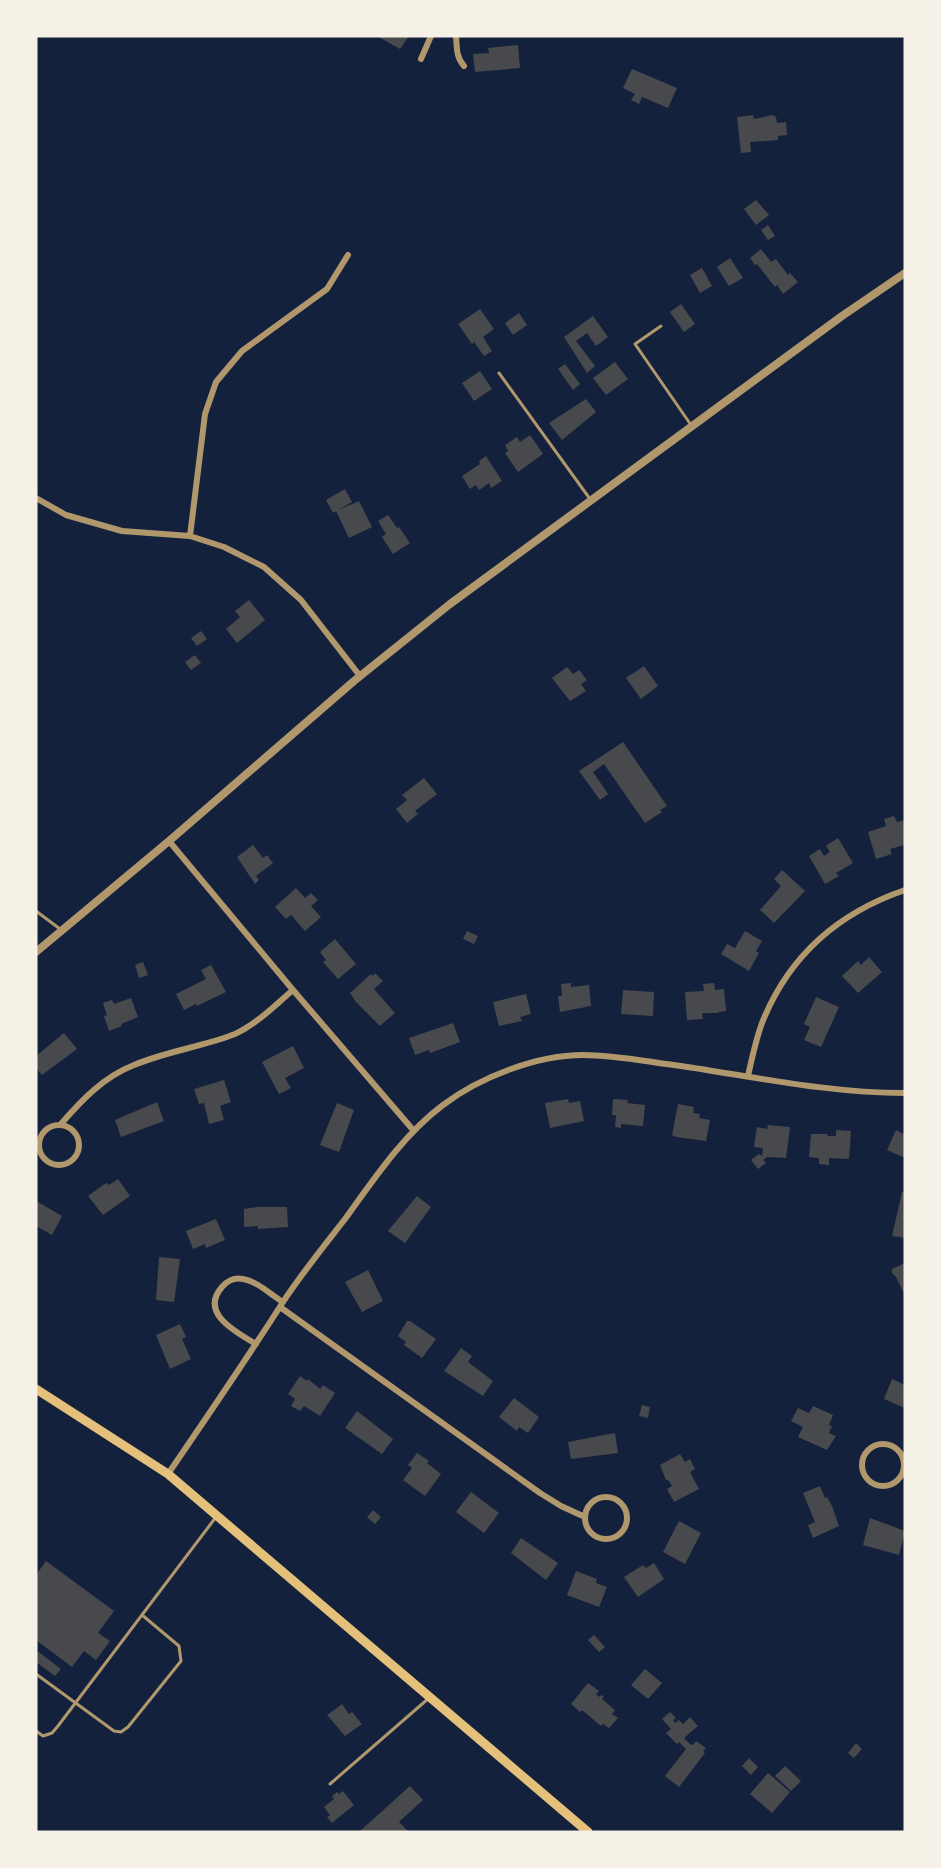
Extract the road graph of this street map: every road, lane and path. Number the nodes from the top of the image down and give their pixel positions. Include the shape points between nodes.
1 (431, 36) edge
2 (456, 36) edge
3 (421, 59) dead end
4 (464, 66) dead end
5 (348, 255) dead end
6 (905, 273) edge
7 (661, 326) dead end
8 (499, 374) dead end
9 (692, 426) junction
10 (36, 498) edge
11 (591, 501) junction
12 (190, 536) junction
13 (360, 676) junction
14 (169, 841) junction
15 (905, 890) edge
16 (36, 911) edge
17 (62, 930) junction
18 (36, 952) edge
19 (293, 990) junction
20 (747, 1076) junction
21 (905, 1093) edge
22 (60, 1125) junction
23 (414, 1131) junction
24 (281, 1305) junction
25 (256, 1344) junction
26 (36, 1389) edge
27 (904, 1471) edge
28 (168, 1474) junction
29 (218, 1516) junction
30 (585, 1517) junction
31 (142, 1615) junction
32 (36, 1674) edge
33 (431, 1696) junction
34 (76, 1702) junction
35 (36, 1731) edge
36 (330, 1784) dead end
37 (588, 1832) edge

1 - 3 street
2 - 4 street via 459,61
5 - 12 street via 327,289 242,351 216,382 205,414
6 - 9 street
7 - 9 lane via 634,344
8 - 11 lane
9 - 11 street
10 - 12 street via 66,514 122,531
11 - 13 street via 450,604
12 - 13 street via 264,567 301,600
13 - 14 street
14 - 17 street
14 - 19 street
15 - 20 street via 858,910 832,927 801,958 762,1023
16 - 17 lane
17 - 18 street
19 - 22 street via 237,1033 132,1065 112,1076
19 - 23 street
20 - 21 street via 840,1091
20 - 23 street via 607,1056 560,1057 506,1071 479,1083 445,1103
22 - 22 street via 49,1127 39,1142 41,1156 56,1166 67,1164 79,1146 75,1133
23 - 24 street
24 - 25 street
24 - 25 street via 255,1284 240,1278 219,1290 214,1299 219,1317
24 - 30 street via 540,1493
25 - 28 street
26 - 28 main road
27 - 27 street via 899,1452 888,1445 869,1449 862,1461 865,1475 882,1486 895,1482
28 - 29 main road
29 - 31 lane
29 - 33 main road
30 - 30 street via 589,1530 608,1539 621,1532 627,1520 624,1507 607,1497 590,1504
31 - 34 lane
31 - 34 lane via 179,1646 181,1661 121,1732 114,1731
32 - 34 lane
33 - 36 lane
33 - 37 main road
34 - 35 lane via 52,1733 43,1736

